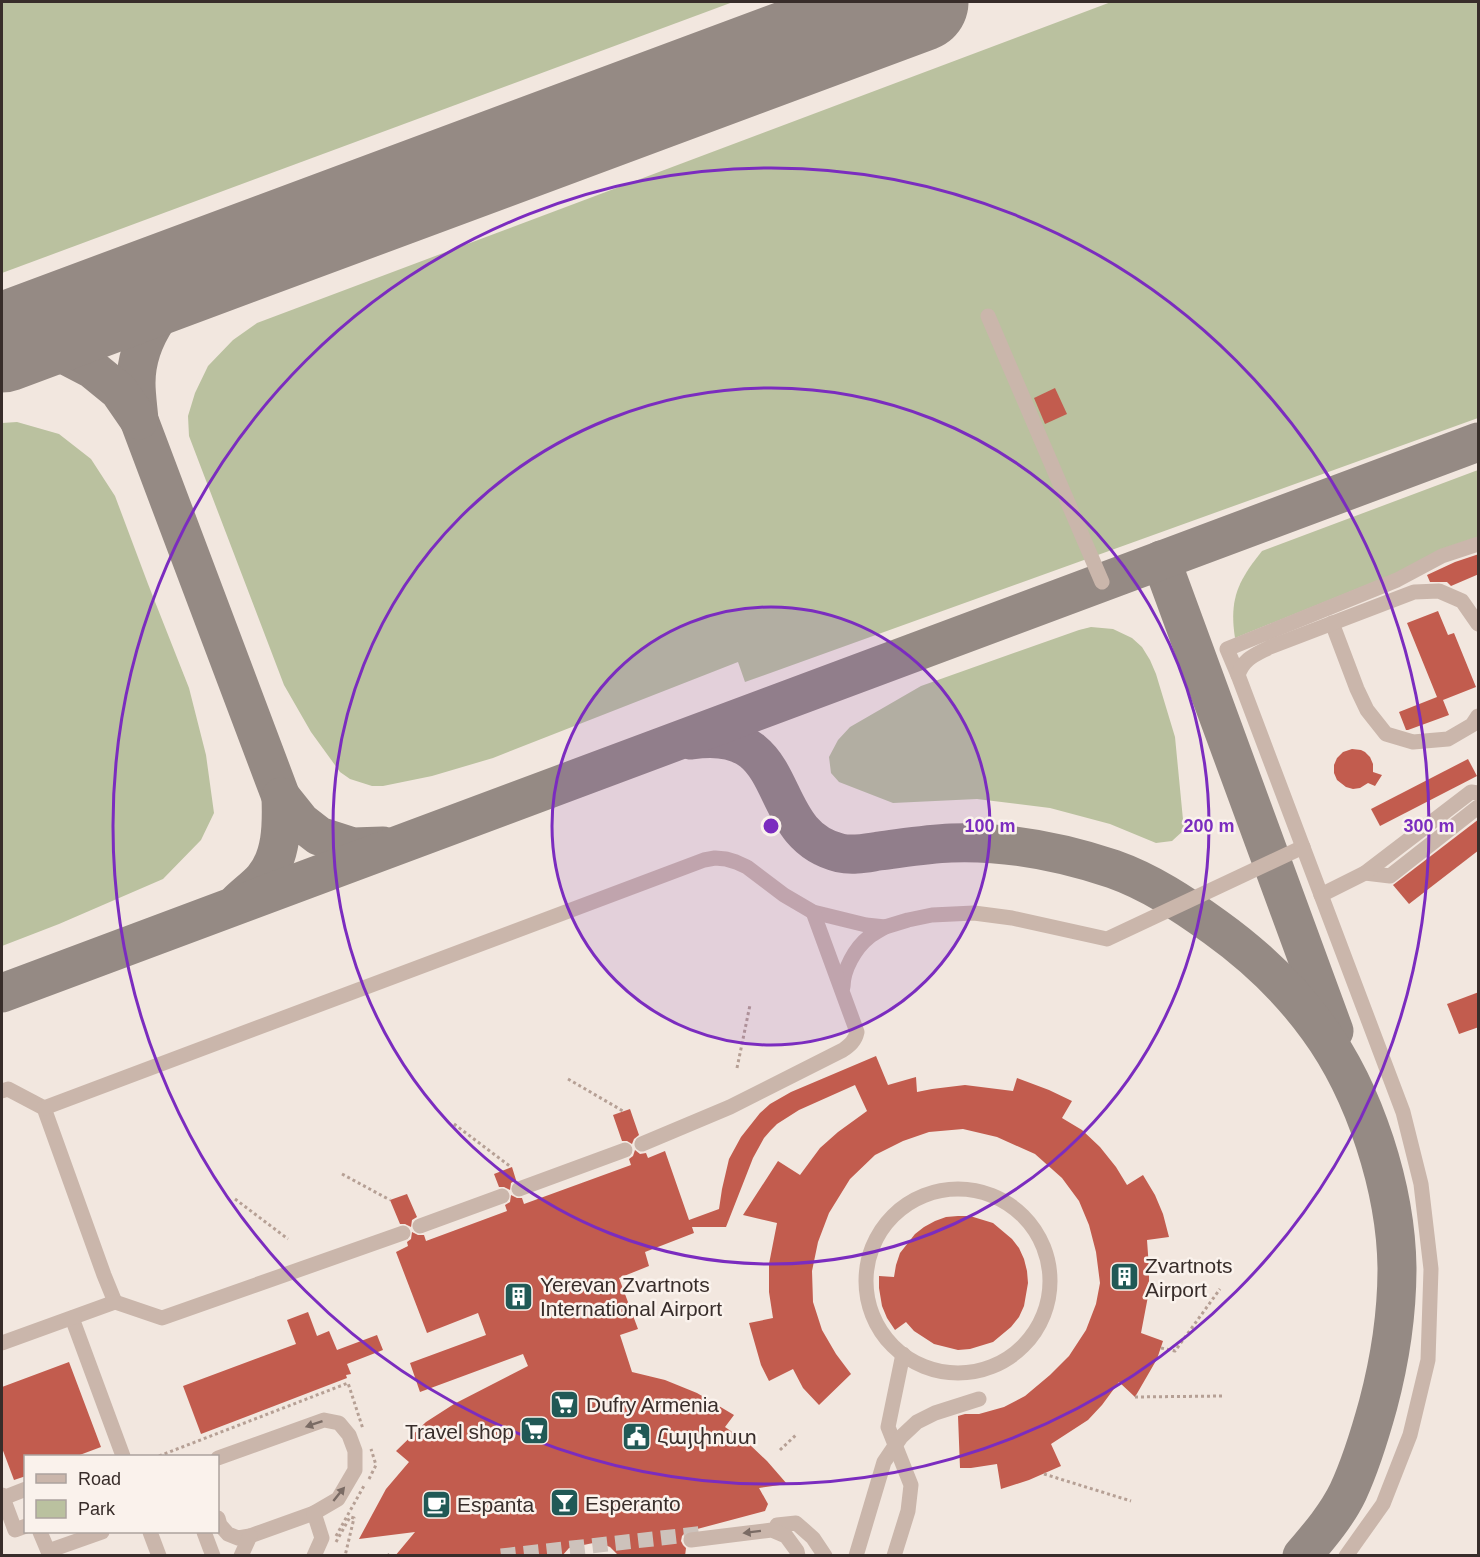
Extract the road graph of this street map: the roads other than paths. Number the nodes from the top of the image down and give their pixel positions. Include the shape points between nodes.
1 (988, 316) dead end
2 (1479, 544) edge
3 (1102, 582) dead end
4 (1332, 623) junction
5 (1479, 624) edge
6 (1238, 675) junction
7 (1479, 716) edge
8 (1479, 793) edge
9 (1479, 807) edge
10 (1303, 847) junction
11 (1365, 873) junction
12 (1321, 895) junction
13 (813, 912) junction
14 (885, 927) junction
15 (843, 993) junction
16 (2, 1091) edge
17 (44, 1108) junction
18 (642, 1144) dead end
19 (625, 1150) dead end
20 (519, 1189) dead end
21 (502, 1196) dead end
22 (420, 1226) dead end
23 (403, 1233) dead end
24 (115, 1302) junction
25 (72, 1318) junction
26 (2, 1343) edge
27 (903, 1354) junction
28 (979, 1399) dead end
29 (118, 1455) edge
30 (219, 1458) edge
31 (24, 1491) edge
32 (2, 1497) edge
33 (314, 1513) junction
34 (219, 1522) edge
35 (777, 1526) dead end
36 (24, 1527) edge
37 (40, 1533) edge
38 (99, 1533) edge
39 (150, 1533) edge
40 (204, 1533) edge
41 (250, 1536) junction
42 (691, 1540) tunnel mouth
43 (159, 1556) edge
44 (213, 1556) edge
45 (241, 1556) edge
46 (314, 1556) edge
47 (798, 1556) edge
48 (825, 1556) edge
49 (856, 1556) edge
50 (894, 1556) edge
51 (1346, 1556) edge

1 - 3 lane
2 - 6 lane via 1227,649
4 - 5 lane via 1414,592 1439,591 1462,601
4 - 6 lane via 1270,646 1241,665
4 - 7 lane via 1362,700 1386,734 1413,742 1448,739 1472,725
6 - 10 lane
8 - 11 lane via 1471,792
9 - 11 lane via 1390,876
10 - 12 lane
10 - 14 lane via 1107,939 974,914 932,915
11 - 12 lane
12 - 51 lane via 1403,1112 1420,1184 1431,1269 1428,1360 1410,1435 1383,1504
13 - 14 lane
13 - 15 lane
13 - 17 lane via 747,867 726,859 704,860
14 - 15 lane via 868,937 855,953 846,969
15 - 18 lane via 857,1032 851,1044 730,1107
16 - 17 lane via 8,1089
17 - 24 lane
19 - 20 lane
21 - 22 lane
23 - 24 lane via 162,1318
24 - 25 lane
25 - 26 lane
25 - 29 lane
27 - 27 lane via 935,1370 971,1372 1005,1359 1032,1336 1047,1303 1049,1268 1034,1228 1013,1207 981,1192 945,1190 918,1198 884,1226 871,1251 866,1272 867,1294 875,1321
27 - 50 lane via 888,1427 911,1485 908,1511
28 - 49 lane, bridge via 935,1413 917,1422 901,1437 884,1462
33 -> 30 lane via 338,1499 355,1470 355,1451 339,1423 324,1420
31 - 32 lane
32 - 36 lane via 15,1530
33 - 41 lane
33 - 46 lane via 322,1538
34 - 41 lane via 228,1534 238,1538
35 - 48 lane via 796,1523
37 - 38 lane via 48,1551
39 - 43 lane
40 - 44 lane
41 - 45 lane
47 -> 42 lane via 786,1536 772,1530

